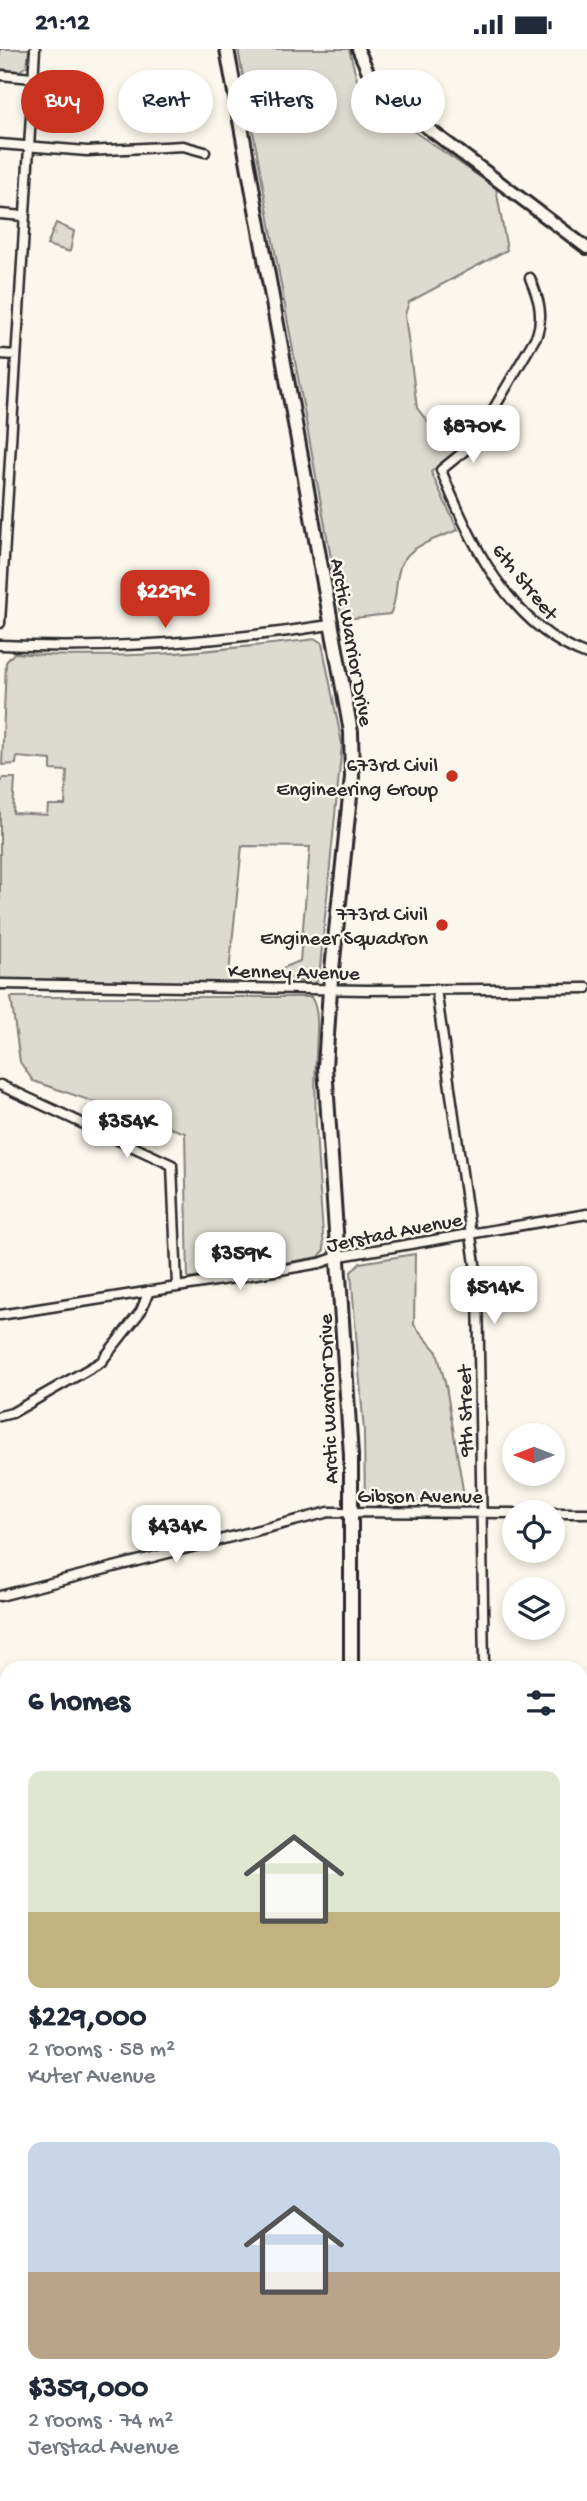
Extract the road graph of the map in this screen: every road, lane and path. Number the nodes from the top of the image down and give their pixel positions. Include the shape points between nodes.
1 (35, 49) edge
2 (227, 49) edge
3 (358, 49) edge
4 (34, 70) edge
5 (0, 75) edge
6 (21, 77) edge
7 (29, 133) edge
8 (0, 144) edge
9 (28, 148) junction
10 (205, 152) dead end
11 (0, 214) edge
12 (24, 216) junction
13 (587, 248) edge
14 (530, 278) dead end
15 (0, 354) edge
16 (16, 355) junction
17 (0, 623) edge
18 (330, 625) junction
19 (0, 645) edge
20 (587, 655) edge
21 (0, 983) edge
22 (587, 988) edge
23 (330, 989) junction
24 (436, 989) junction
25 (0, 1085) edge
26 (587, 1214) edge
27 (474, 1234) junction
28 (340, 1256) junction
29 (177, 1286) junction
30 (149, 1291) junction
31 (0, 1315) edge
32 (0, 1416) edge
33 (351, 1513) junction
34 (484, 1513) junction
35 (502, 1513) edge
36 (565, 1513) edge
37 (587, 1513) edge
38 (0, 1596) edge
39 (351, 1661) edge
40 (484, 1661) edge

1 - 4 street
2 - 18 main road, Arctic Warrior Drive
3 - 13 street via 373,83 393,102
5 - 6 street
7 - 9 street
8 - 9 street
9 - 10 street via 87,151 183,146
9 - 12 street
11 - 12 street
12 - 16 street
14 - 20 street, 6th Street via 540,303 537,335 473,444 442,470 483,560 542,631
15 - 16 street
16 - 17 street
18 - 19 street via 190,643
18 - 23 main road, Arctic Warrior Drive via 353,756
21 - 23 street, Kenney Avenue
22 - 24 street, Kenney Avenue
23 - 24 street, Kenney Avenue
23 - 28 main road, Arctic Warrior Drive via 325,1067
24 - 27 street, 9th Street
25 - 29 street via 173,1165
26 - 27 street, Jerstad Avenue
27 - 28 street, Jerstad Avenue
27 - 34 street, 9th Street
28 - 29 street, Jerstad Avenue
28 - 33 main road, Arctic Warrior Drive
29 - 30 street, Jerstad Avenue
30 - 31 street, Jerstad Avenue
30 - 32 street via 141,1311 101,1362
33 - 34 street, Gibson Avenue
33 - 38 street, Gibson Avenue via 306,1516
33 - 39 main road, Arctic Warrior Drive
34 - 35 street, Gibson Avenue
34 - 40 street, 9th Street
36 - 37 street

